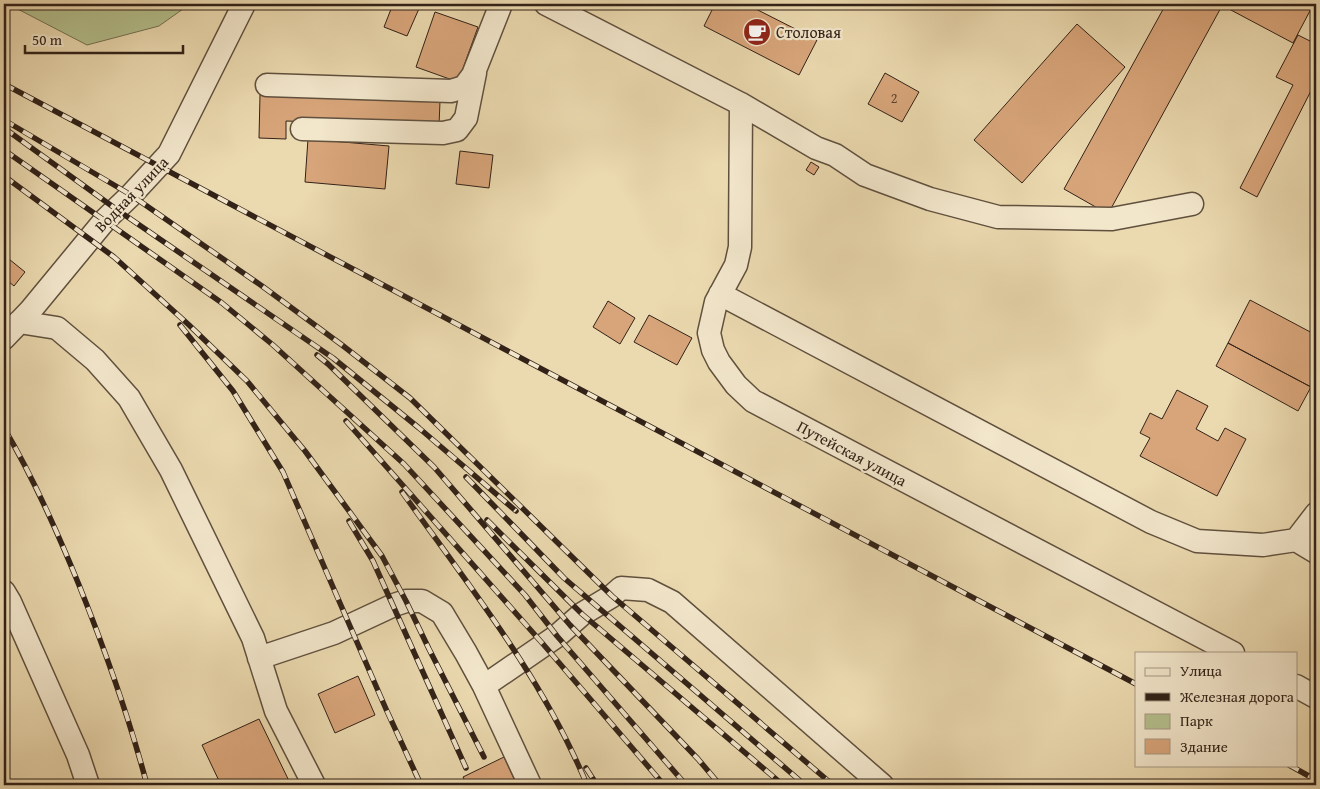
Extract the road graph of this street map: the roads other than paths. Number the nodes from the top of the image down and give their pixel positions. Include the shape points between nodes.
1 (244, 4) edge
2 (501, 4) edge
3 (546, 4) edge
4 (477, 67) junction
5 (267, 85) dead end
6 (740, 104) junction
7 (302, 129) dead end
8 (1192, 204) dead end
9 (720, 294) junction
10 (20, 322) junction
11 (4, 338) edge
12 (1316, 514) edge
13 (1296, 540) junction
14 (1316, 552) edge
15 (4, 592) edge
16 (1231, 652) edge
17 (259, 658) junction
18 (484, 686) junction
19 (1298, 687) edge
20 (1316, 697) edge
21 (88, 785) edge
22 (314, 785) edge
23 (530, 785) edge
24 (882, 785) edge

1 - 10 street, Водная улица via 170,154 89,237
2 - 4 street
3 - 6 street
4 - 5 street via 474,76 464,86 452,91
4 - 7 street via 466,118 457,130 443,133
6 - 8 street via 816,148 835,155 865,175 930,199 998,216 1112,219
6 - 9 street, Путейская улица via 740,247 736,265
9 - 13 street via 1151,522 1197,541 1263,545
9 - 16 street, Путейская улица via 709,333 713,350 736,385 754,401
10 - 11 street, Водная улица
10 - 17 street via 57,328 95,360 129,398 171,470 253,638
12 - 13 street
13 - 14 street
15 - 21 street via 74,746
17 - 18 street via 334,633 394,605 422,601 442,613
17 - 22 street via 276,711
18 - 23 street
18 - 24 street via 621,588 648,590 672,602
19 - 20 street

